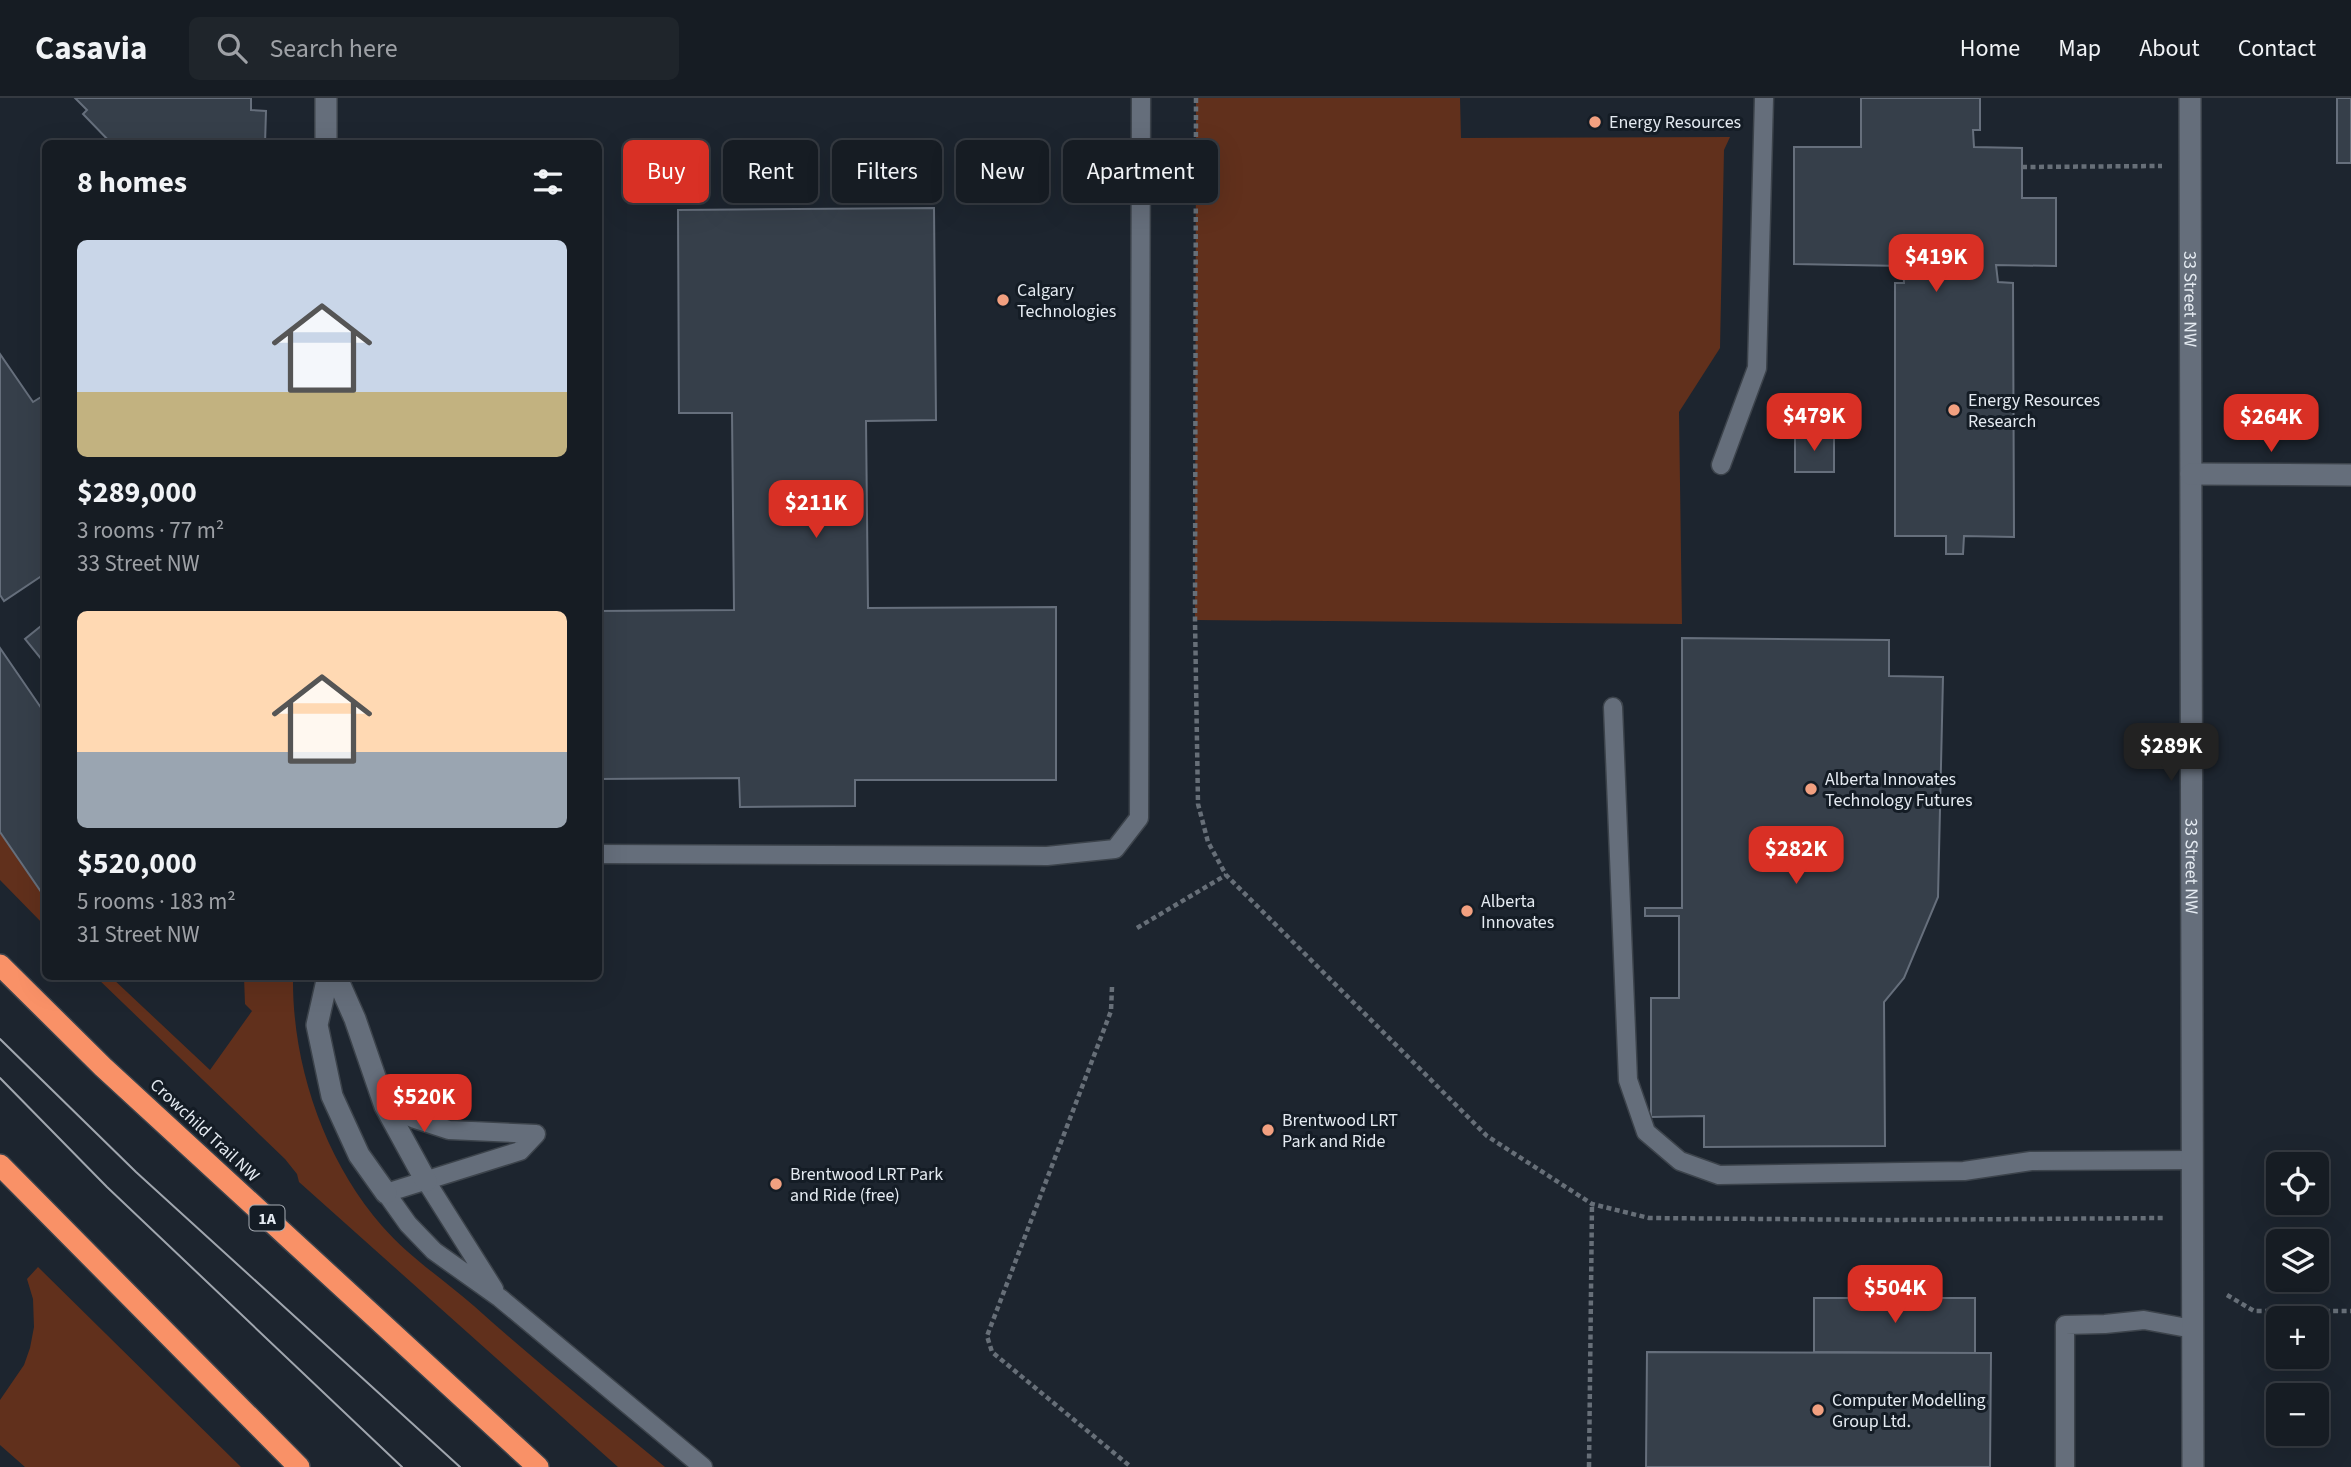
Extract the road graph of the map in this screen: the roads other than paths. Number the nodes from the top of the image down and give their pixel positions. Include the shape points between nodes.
1 (326, 98) edge
2 (1141, 98) edge
3 (1763, 98) edge
4 (2190, 98) edge
5 (326, 140) edge
6 (1721, 465) dead end
7 (2191, 474) junction
8 (2351, 475) edge
9 (1613, 707) dead end
10 (602, 854) edge
11 (0, 965) edge
12 (327, 980) edge
13 (338, 980) edge
14 (385, 1106) junction
15 (2192, 1160) junction
16 (0, 1165) edge
17 (426, 1181) junction
18 (386, 1193) junction
19 (500, 1298) junction
20 (2193, 1329) junction
21 (299, 1467) edge
22 (538, 1467) edge
23 (703, 1467) edge
24 (2065, 1467) edge
25 (2193, 1467) edge

1 - 5 street
2 - 10 lane via 1139,818 1115,849 1047,856
3 - 6 lane via 1757,368
4 - 7 street, 33 Street NW
7 - 8 street
7 - 15 street, 33 Street NW
9 - 15 lane via 1628,1080 1646,1132 1680,1161 1719,1175 1964,1171 2031,1161
11 - 22 highway, Crowchild Trail NW / 1A via 103,1067
12 - 18 street via 317,1025 332,1096 359,1155
13 - 14 street
14 - 17 street
14 - 17 lane via 449,1130 536,1134 520,1151
15 - 20 street, 33 Street NW
16 - 21 highway
17 - 18 lane
17 - 19 lane
18 - 19 lane via 434,1251
19 - 23 lane
20 - 24 lane via 2144,1320 2065,1325
20 - 25 street, 33 Street NW

